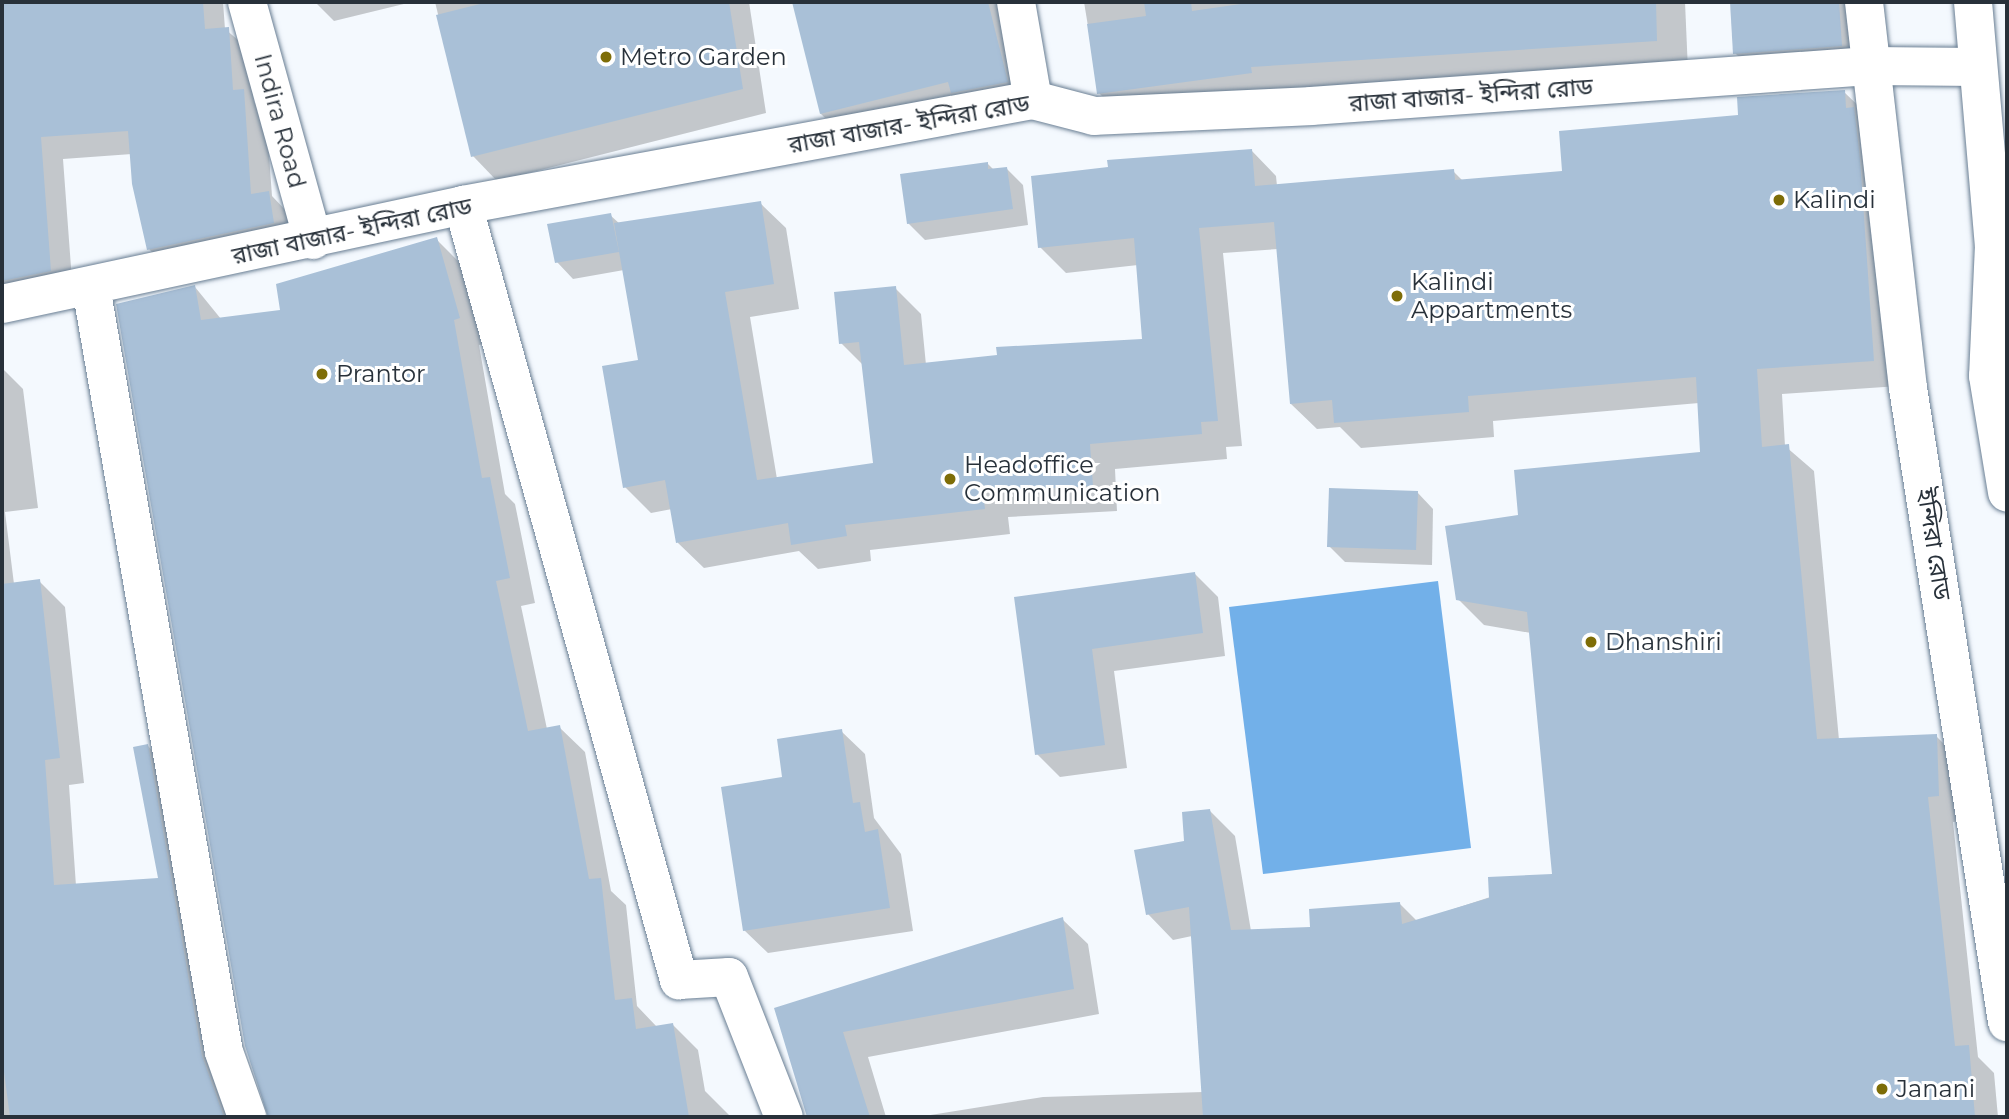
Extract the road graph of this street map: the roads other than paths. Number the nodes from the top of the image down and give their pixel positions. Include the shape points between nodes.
1 (247, 2) edge
2 (1016, 2) edge
3 (1864, 2) edge
4 (1973, 2) edge
5 (1870, 65) junction
6 (1977, 67) junction
7 (1033, 100) junction
8 (463, 205) junction
9 (313, 240) junction
10 (91, 287) junction
11 (2, 304) edge
12 (2007, 492) edge
13 (2007, 1022) edge
14 (247, 1117) edge
15 (784, 1117) edge

1 - 9 main road, Indira Road
2 - 7 main road
3 - 5 main road
4 - 6 main road
5 - 6 main road, রাজা বাজার- ইন্দিরা রোড
5 - 7 main road, রাজা বাজার- ইন্দিরা রোড via 1311,106 1094,116
5 - 13 main road, ইন্দিরা রোড via 1908,388
6 - 12 main road via 1994,245 1988,376
7 - 8 main road, রাজা বাজার- ইন্দিরা রোড
8 - 9 main road, রাজা বাজার- ইন্দিরা রোড
8 - 15 main road via 679,980 729,977
9 - 10 main road, রাজা বাজার- ইন্দিরা রোড
10 - 11 main road, রাজা বাজার- ইন্দিরা রোড
10 - 14 main road via 224,1052

